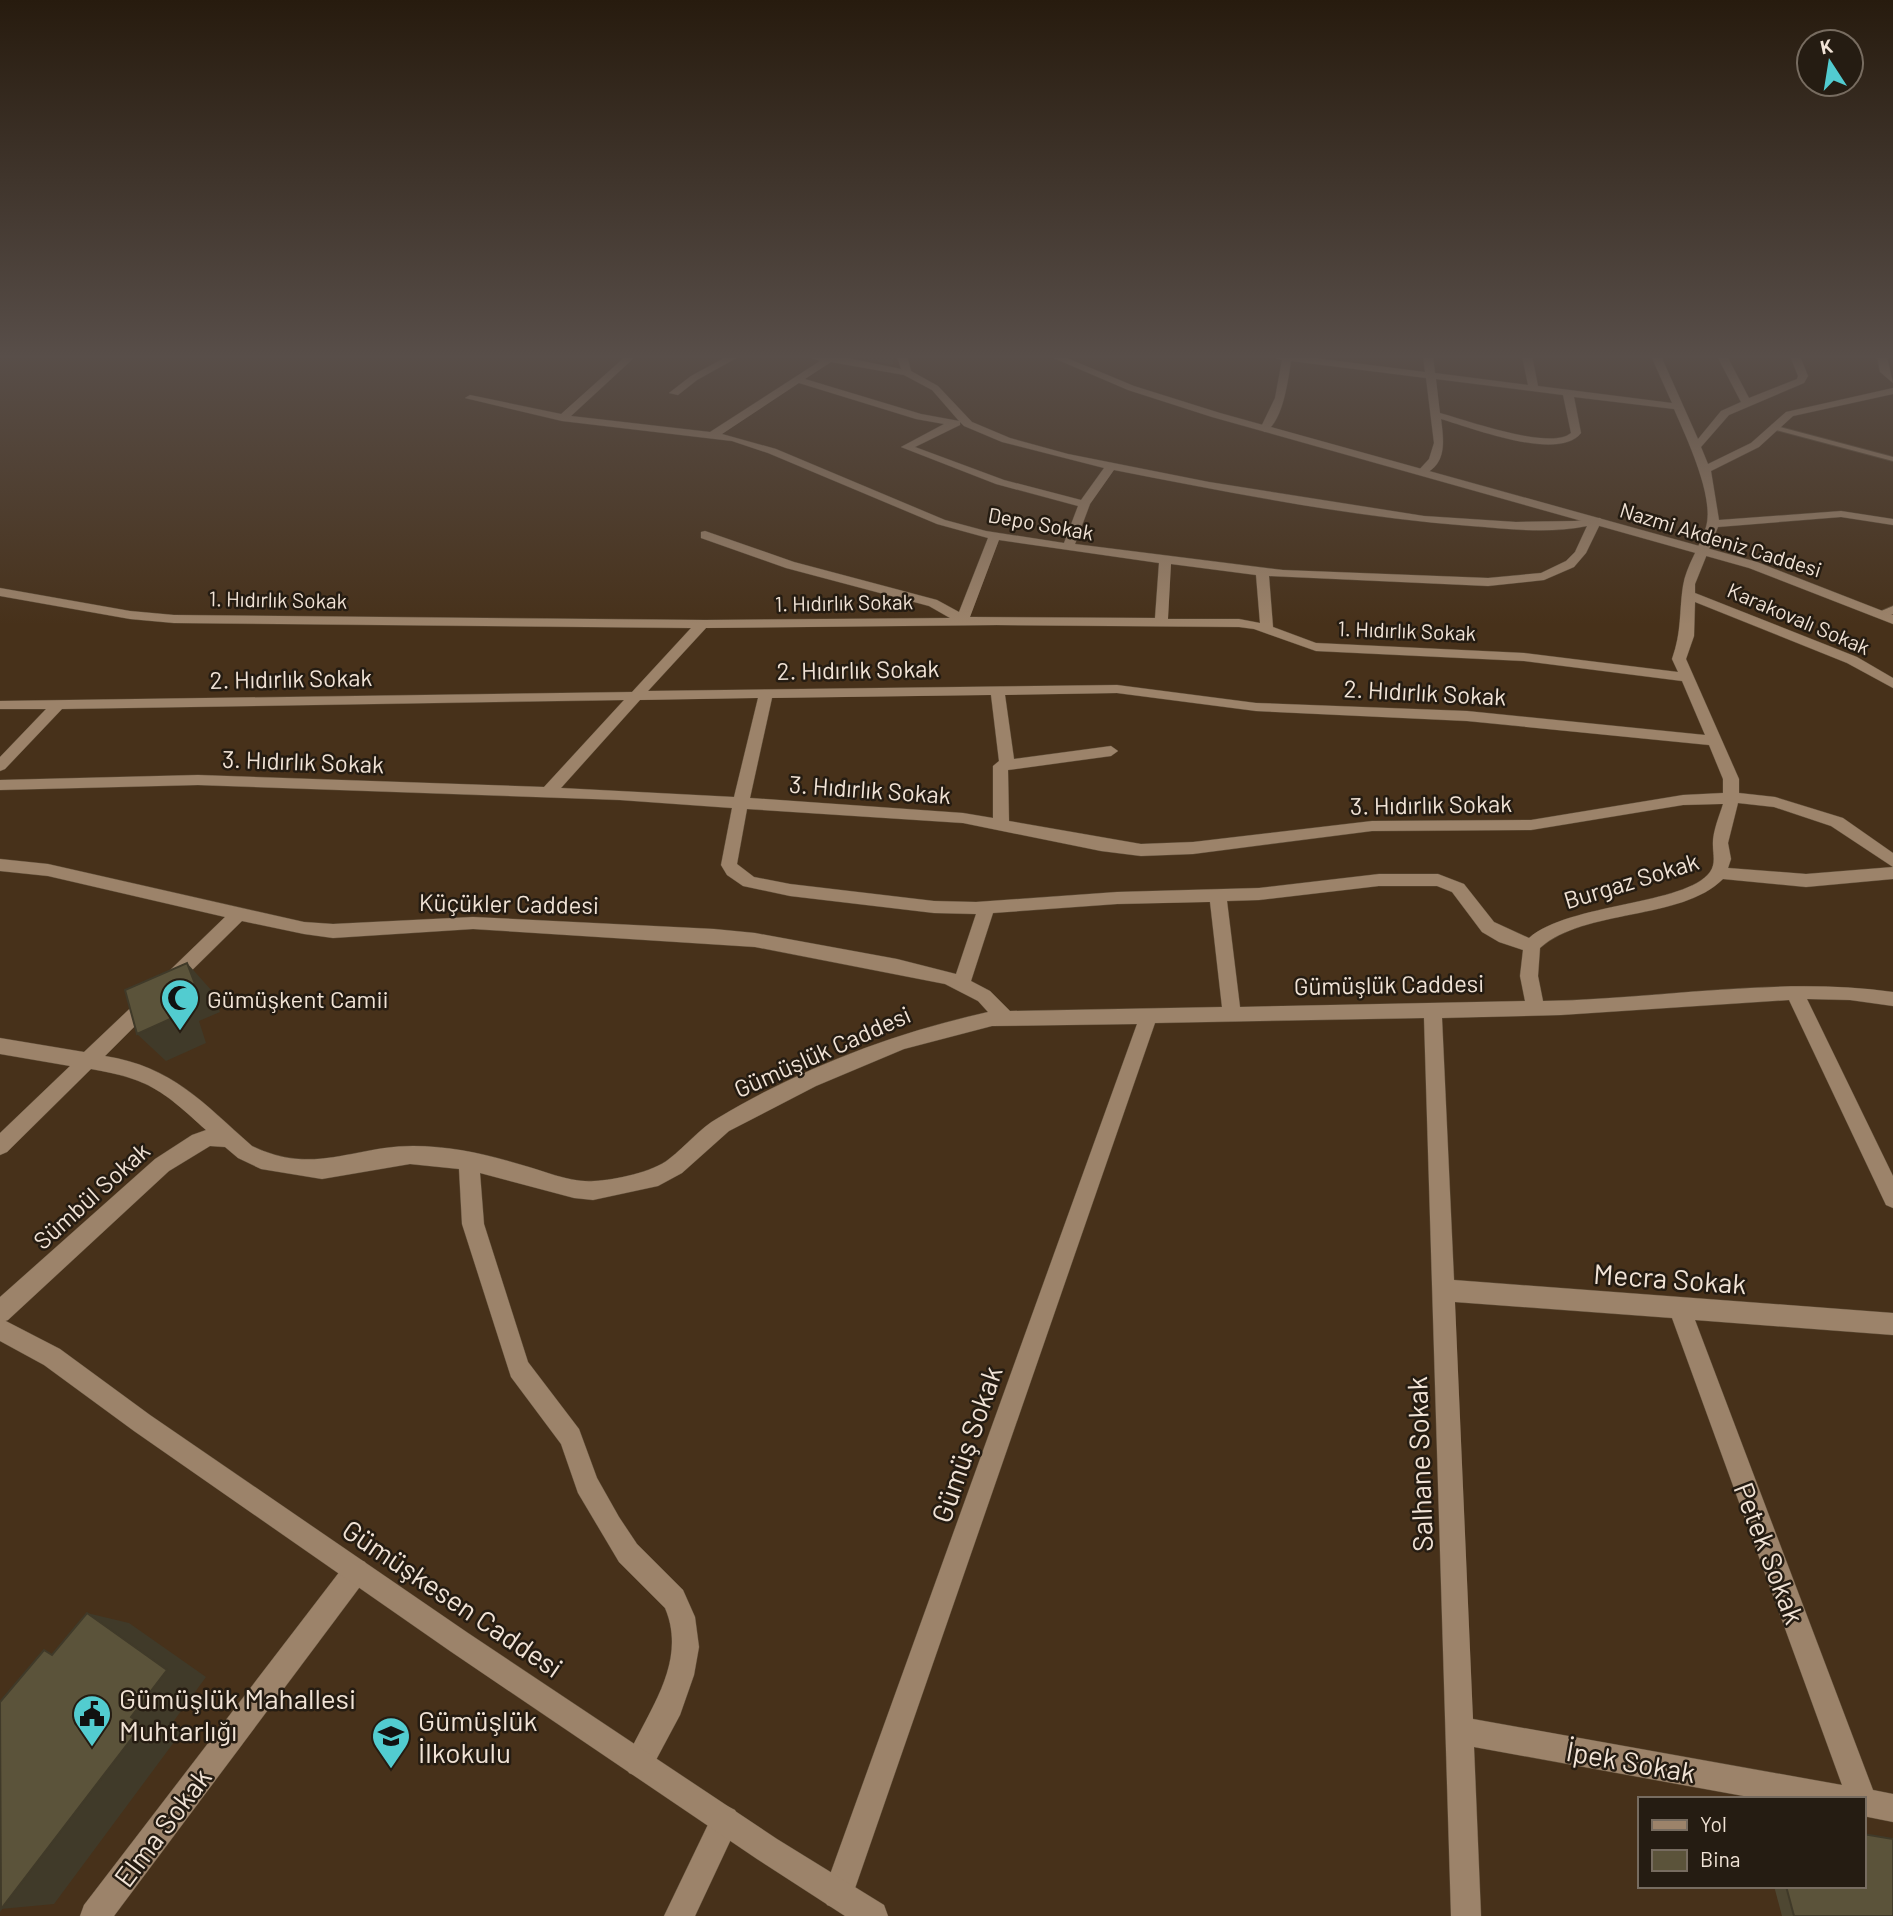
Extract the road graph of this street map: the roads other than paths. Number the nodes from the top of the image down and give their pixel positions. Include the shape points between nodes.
1 (758, 445) edge
2 (909, 445) edge
3 (1027, 445) edge
4 (1325, 445) edge
5 (1438, 445) edge
6 (1754, 445) edge
7 (1841, 445) edge
8 (1696, 447) edge
9 (1893, 459) edge
10 (1111, 466) junction
11 (1704, 470) junction
12 (1422, 472) junction
13 (1084, 504) junction
14 (1596, 520) junction
15 (1893, 522) edge
16 (1713, 524) junction
17 (705, 535) dead end
18 (995, 536) junction
19 (1068, 548) junction
20 (1704, 550) junction
21 (1165, 560) junction
22 (1262, 571) junction
23 (0, 592) edge
24 (1687, 594) junction
25 (1886, 612) edge
26 (1893, 620) edge
27 (962, 621) junction
28 (1161, 622) junction
29 (702, 624) junction
30 (1267, 629) junction
31 (1685, 677) junction
32 (1893, 684) edge
33 (997, 691) junction
34 (766, 693) junction
35 (638, 695) junction
36 (58, 704) junction
37 (0, 705) edge
38 (1714, 741) junction
39 (1111, 751) dead end
40 (1007, 765) junction
41 (0, 766) edge
42 (0, 785) edge
43 (548, 792) junction
44 (1732, 797) junction
45 (741, 804) junction
46 (1001, 824) junction
47 (1893, 861) edge
48 (0, 865) edge
49 (1719, 873) junction
50 (1893, 873) edge
51 (1217, 895) junction
52 (987, 907) junction
53 (239, 914) junction
54 (1532, 946) junction
55 (962, 983) junction
56 (1795, 993) junction
57 (1893, 999) edge
58 (1433, 1009) junction
59 (1535, 1009) junction
60 (1232, 1013) junction
61 (1149, 1014) junction
62 (1005, 1018) junction
63 (0, 1046) edge
64 (88, 1060) junction
65 (226, 1138) junction
66 (0, 1146) edge
67 (468, 1160) junction
68 (1893, 1198) edge
69 (1443, 1290) junction
70 (1679, 1308) junction
71 (0, 1312) edge
72 (1893, 1324) edge
73 (0, 1329) edge
74 (356, 1571) junction
75 (1460, 1731) junction
76 (639, 1763) junction
77 (1831, 1797) edge
78 (1862, 1797) edge
79 (1865, 1801) edge
80 (1893, 1808) edge
81 (725, 1820) junction
82 (838, 1894) junction
83 (95, 1916) edge
84 (679, 1916) edge
85 (873, 1916) edge
86 (1466, 1916) edge

1 - 18 street, Depo Sokak via 941,522
2 - 13 street via 906,447 1000,482
3 - 10 street
4 - 12 street, Nazmi Akdeniz Caddesi
5 - 12 street via 1439,454
6 - 11 street
7 - 9 lane
8 - 11 street
10 - 13 street
10 - 14 street via 1447,522 1552,526
11 - 16 street
12 - 14 street, Nazmi Akdeniz Caddesi
13 - 19 street
14 - 20 street, Nazmi Akdeniz Caddesi
14 - 22 street, Depo Sokak via 1570,565 1544,576 1488,582
15 - 16 street via 1834,514
16 - 20 street
17 - 27 street via 790,565 933,603
18 - 19 street, Depo Sokak
18 - 27 street
19 - 21 street, Depo Sokak
20 - 24 street
20 - 25 street, Nazmi Akdeniz Caddesi
21 - 22 street, Depo Sokak
21 - 28 street
22 - 30 street
23 - 29 street, 1. Hıdırlık Sokak via 150,618
24 - 31 street via 1687,636 1679,659
24 - 32 street, Karakovalı Sokak via 1829,650
25 - 26 street, Nazmi Akdeniz Caddesi
27 - 28 street, 1. Hıdırlık Sokak
27 - 29 street, 1. Hıdırlık Sokak
28 - 30 street, 1. Hıdırlık Sokak via 1248,623
29 - 35 street
30 - 31 street, 1. Hıdırlık Sokak via 1316,648 1524,657
31 - 38 street
33 - 34 street, 2. Hıdırlık Sokak
33 - 38 street, 2. Hıdırlık Sokak via 1117,689 1256,707 1467,716
33 - 40 street
34 - 35 street, 2. Hıdırlık Sokak
34 - 45 street
35 - 36 street, 2. Hıdırlık Sokak
35 - 43 street
36 - 37 street, 2. Hıdırlık Sokak
36 - 41 street
38 - 44 street via 1731,779
39 - 40 street
40 - 46 street via 1000,766
42 - 43 street, 3. Hıdırlık Sokak via 198,780
43 - 45 street, 3. Hıdırlık Sokak
44 - 46 street, 3. Hıdırlık Sokak via 1683,800 1531,824 1372,826 1173,849 1124,849
44 - 47 street via 1760,799 1822,816
44 - 49 street via 1720,843 1723,859
45 - 46 street, 3. Hıdırlık Sokak
45 - 52 street via 729,865 739,878 889,903
48 - 53 street, Küçükler Caddesi via 98,880
49 - 50 street, Burgaz Sokak via 1757,879 1833,880
49 - 54 street, Burgaz Sokak via 1707,885 1681,895 1553,930
51 - 52 street
51 - 54 street via 1379,880 1438,880 1458,888 1488,927
51 - 60 street
52 - 55 street
53 - 55 street, Küçükler Caddesi via 333,930 473,923 714,936 897,966
53 - 64 street
54 - 59 street via 1529,976
55 - 62 street, Küçükler Caddesi via 984,996
56 - 57 street, Gümüşlük Caddesi
56 - 59 street, Gümüşlük Caddesi
56 - 68 street
58 - 59 street, Gümüşlük Caddesi
58 - 60 street, Gümüşlük Caddesi
58 - 69 street, Salhane Sokak
60 - 61 street, Gümüşlük Caddesi
61 - 62 street, Gümüşlük Caddesi
61 - 82 street, Gümüş Sokak
62 - 67 street, Gümüşlük Caddesi via 922,1035 809,1080 722,1125 675,1167 638,1183 593,1191 574,1189
63 - 64 street, Gümüşlük Caddesi
64 - 65 street, Gümüşlük Caddesi via 150,1075 177,1092
64 - 66 street
65 - 67 street, Gümüşlük Caddesi via 261,1160 301,1169 322,1170 410,1155
65 - 71 street, Sümbül Sokak via 199,1141 162,1165
67 - 76 street via 476,1237 519,1370 571,1437 591,1493 610,1526 628,1553 674,1599 682,1617 685,1647 680,1675
69 - 70 street, Mecra Sokak
69 - 75 street, Salhane Sokak
70 - 72 street, Mecra Sokak
70 - 78 street, Petek Sokak
73 - 74 street, Gümüşkesen Caddesi via 52,1357
74 - 76 street, Gümüşkesen Caddesi
74 - 83 street, Elma Sokak
75 - 77 street, İpek Sokak
75 - 86 street, Salhane Sokak
76 - 81 street, Gümüşkesen Caddesi
79 - 80 street
81 - 82 street, Gümüşkesen Caddesi
81 - 84 street
82 - 85 street, Gümüşkesen Caddesi

